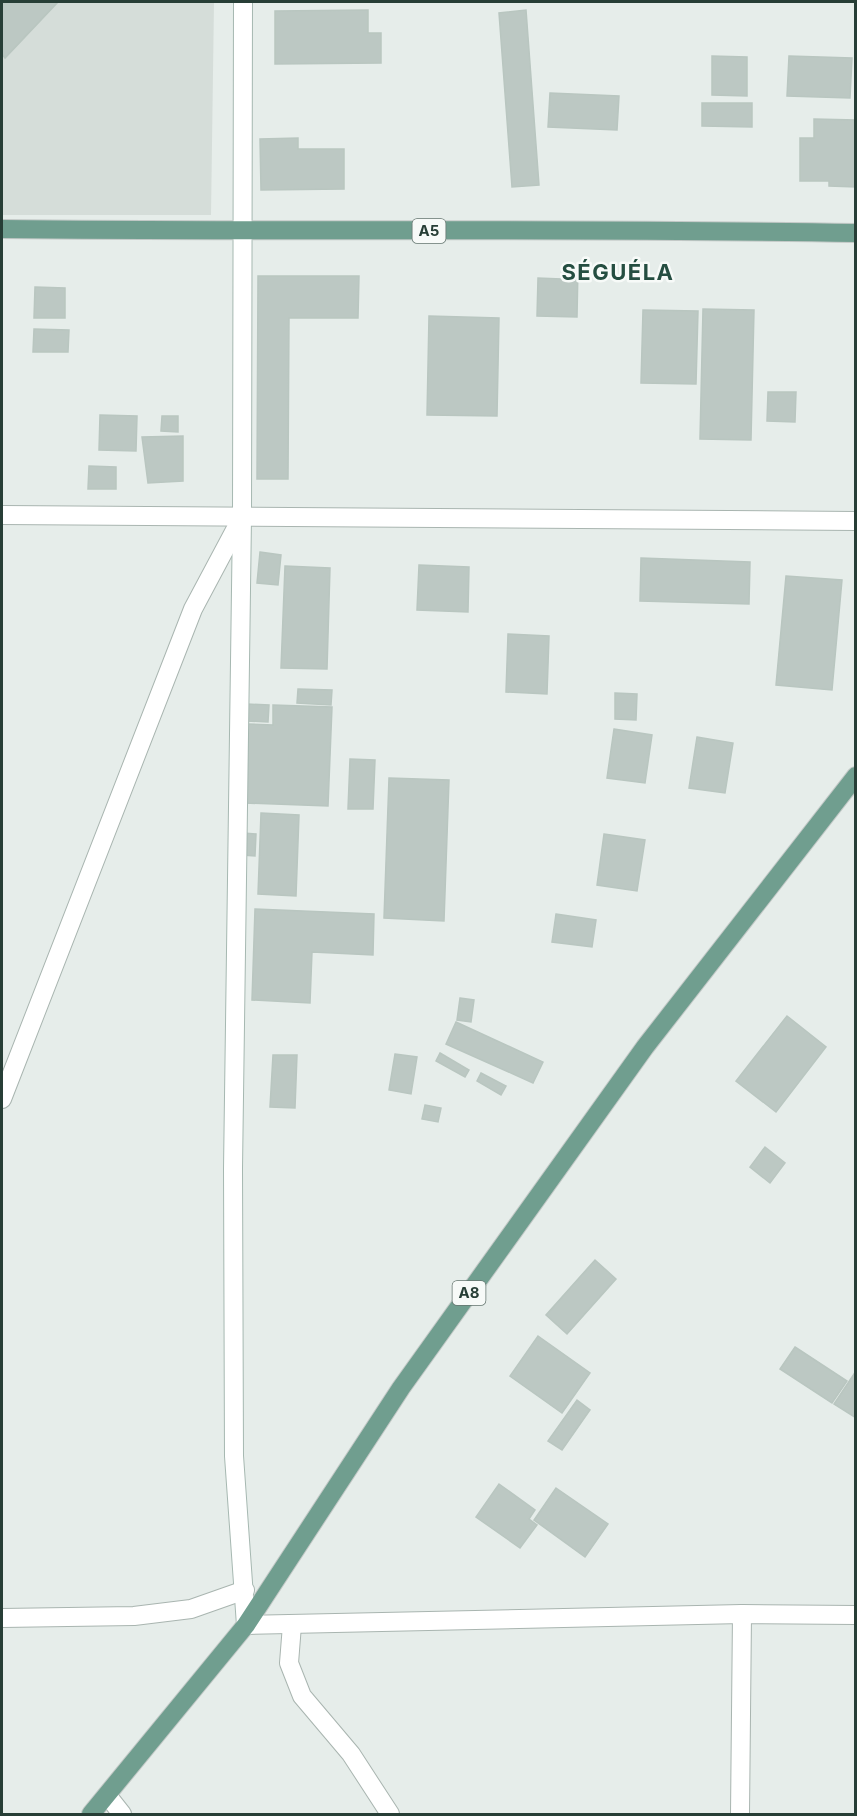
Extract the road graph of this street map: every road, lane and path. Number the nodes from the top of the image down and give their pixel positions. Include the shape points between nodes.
1 (243, 2) edge
2 (2, 229) edge
3 (242, 231) junction
4 (855, 233) edge
5 (2, 515) edge
6 (242, 517) junction
7 (855, 521) edge
8 (855, 776) edge
9 (2, 1099) edge
10 (245, 1590) junction
11 (742, 1614) junction
12 (855, 1615) edge
13 (2, 1618) edge
14 (246, 1625) junction
15 (292, 1625) junction
16 (107, 1795) junction
17 (91, 1815) edge
18 (122, 1815) edge
19 (390, 1815) edge
20 (740, 1815) edge

1 - 3 street
2 - 3 main road, A5
3 - 4 main road, A5
3 - 6 street
5 - 6 street
6 - 7 street
6 - 9 street via 193,609
6 - 10 street via 233,1181 234,1456
8 - 14 main road, A8 via 624,1076 401,1388
10 - 13 street via 191,1609 134,1616
10 - 14 street
11 - 12 street
11 - 15 street
11 - 20 street
14 - 15 street
14 - 16 main road, A8
15 - 19 street via 289,1663 302,1696 351,1754
16 - 17 main road, A8
16 - 18 street

